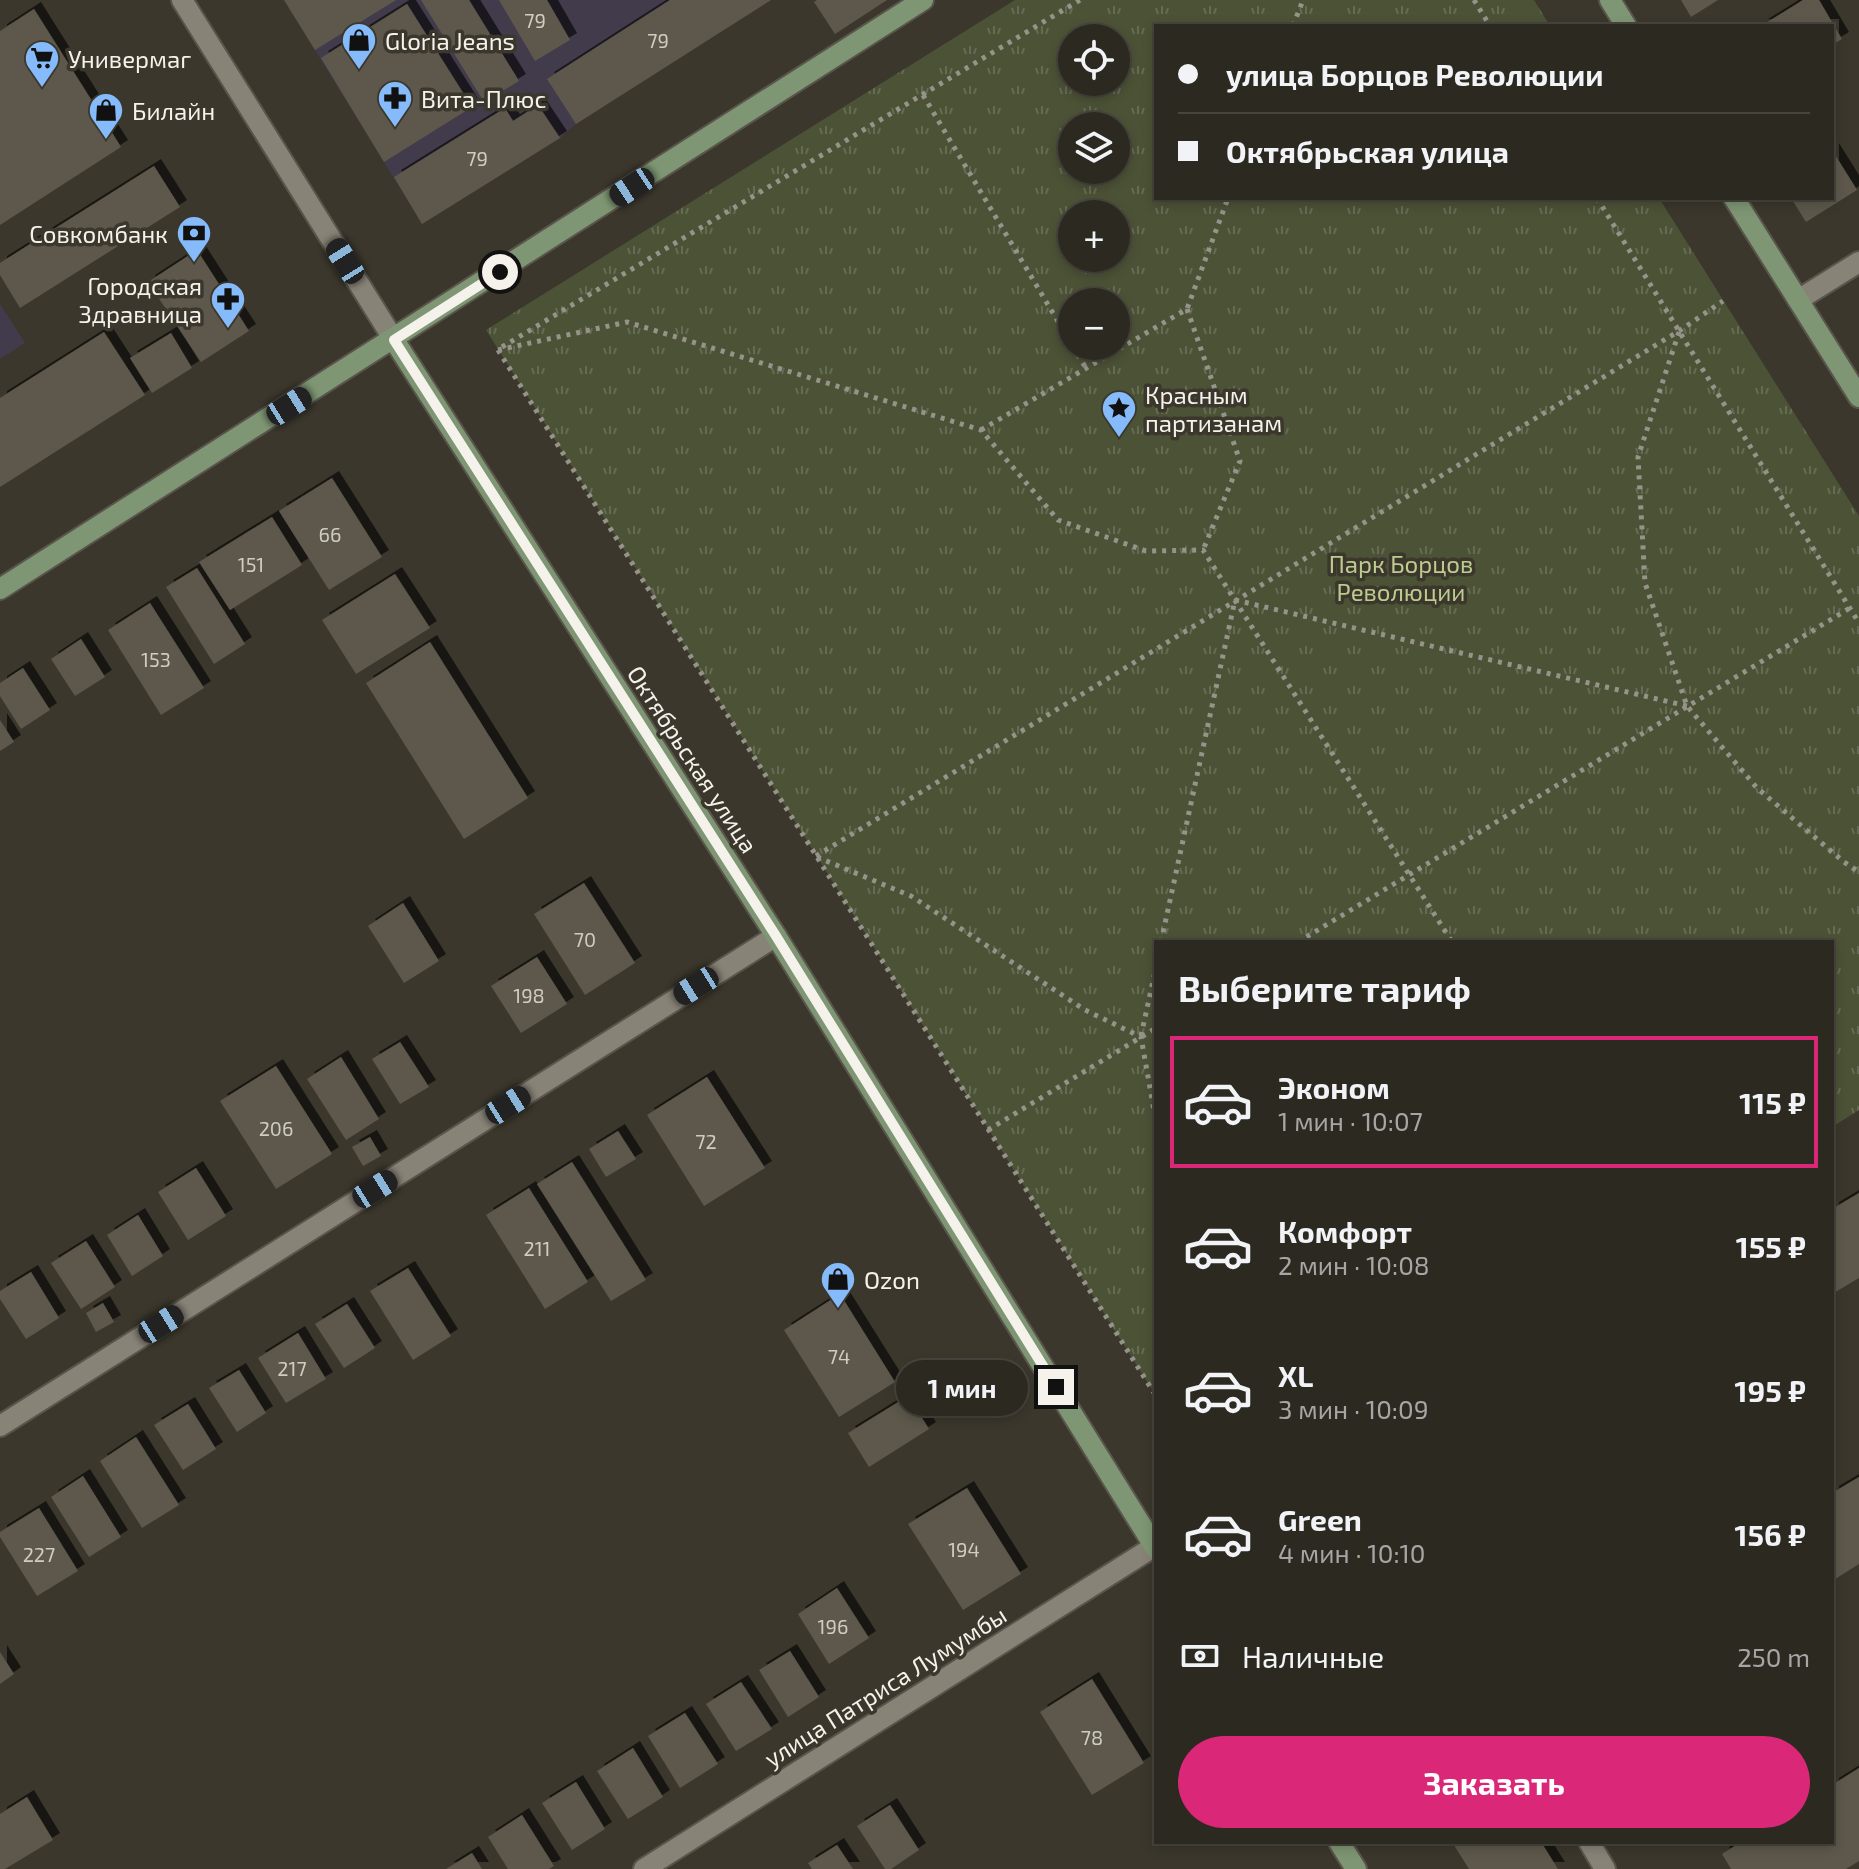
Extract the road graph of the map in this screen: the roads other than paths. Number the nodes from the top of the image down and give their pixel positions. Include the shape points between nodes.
1 (182, 0) edge
2 (923, 0) edge
3 (1610, 0) edge
4 (1625, 24) edge
5 (1735, 200) edge
6 (1859, 262) edge
7 (1798, 300) junction
8 (394, 340) junction
9 (1859, 397) edge
10 (0, 589) edge
11 (776, 936) junction
12 (0, 1426) edge
13 (1154, 1546) edge
14 (1154, 1549) edge
15 (1340, 1844) edge
16 (1590, 1844) edge
17 (644, 1869) edge
18 (1356, 1869) edge
19 (1605, 1869) edge

1 - 8 street, Октябрьская улица
2 - 8 main road
3 - 4 main road
5 - 7 main road
6 - 7 street
7 - 9 main road
8 - 10 main road
8 - 11 main road, Октябрьская улица
11 - 12 street
11 - 13 main road, Октябрьская улица
14 - 17 street, улица Патриса Лумумбы
15 - 18 main road
16 - 19 street

